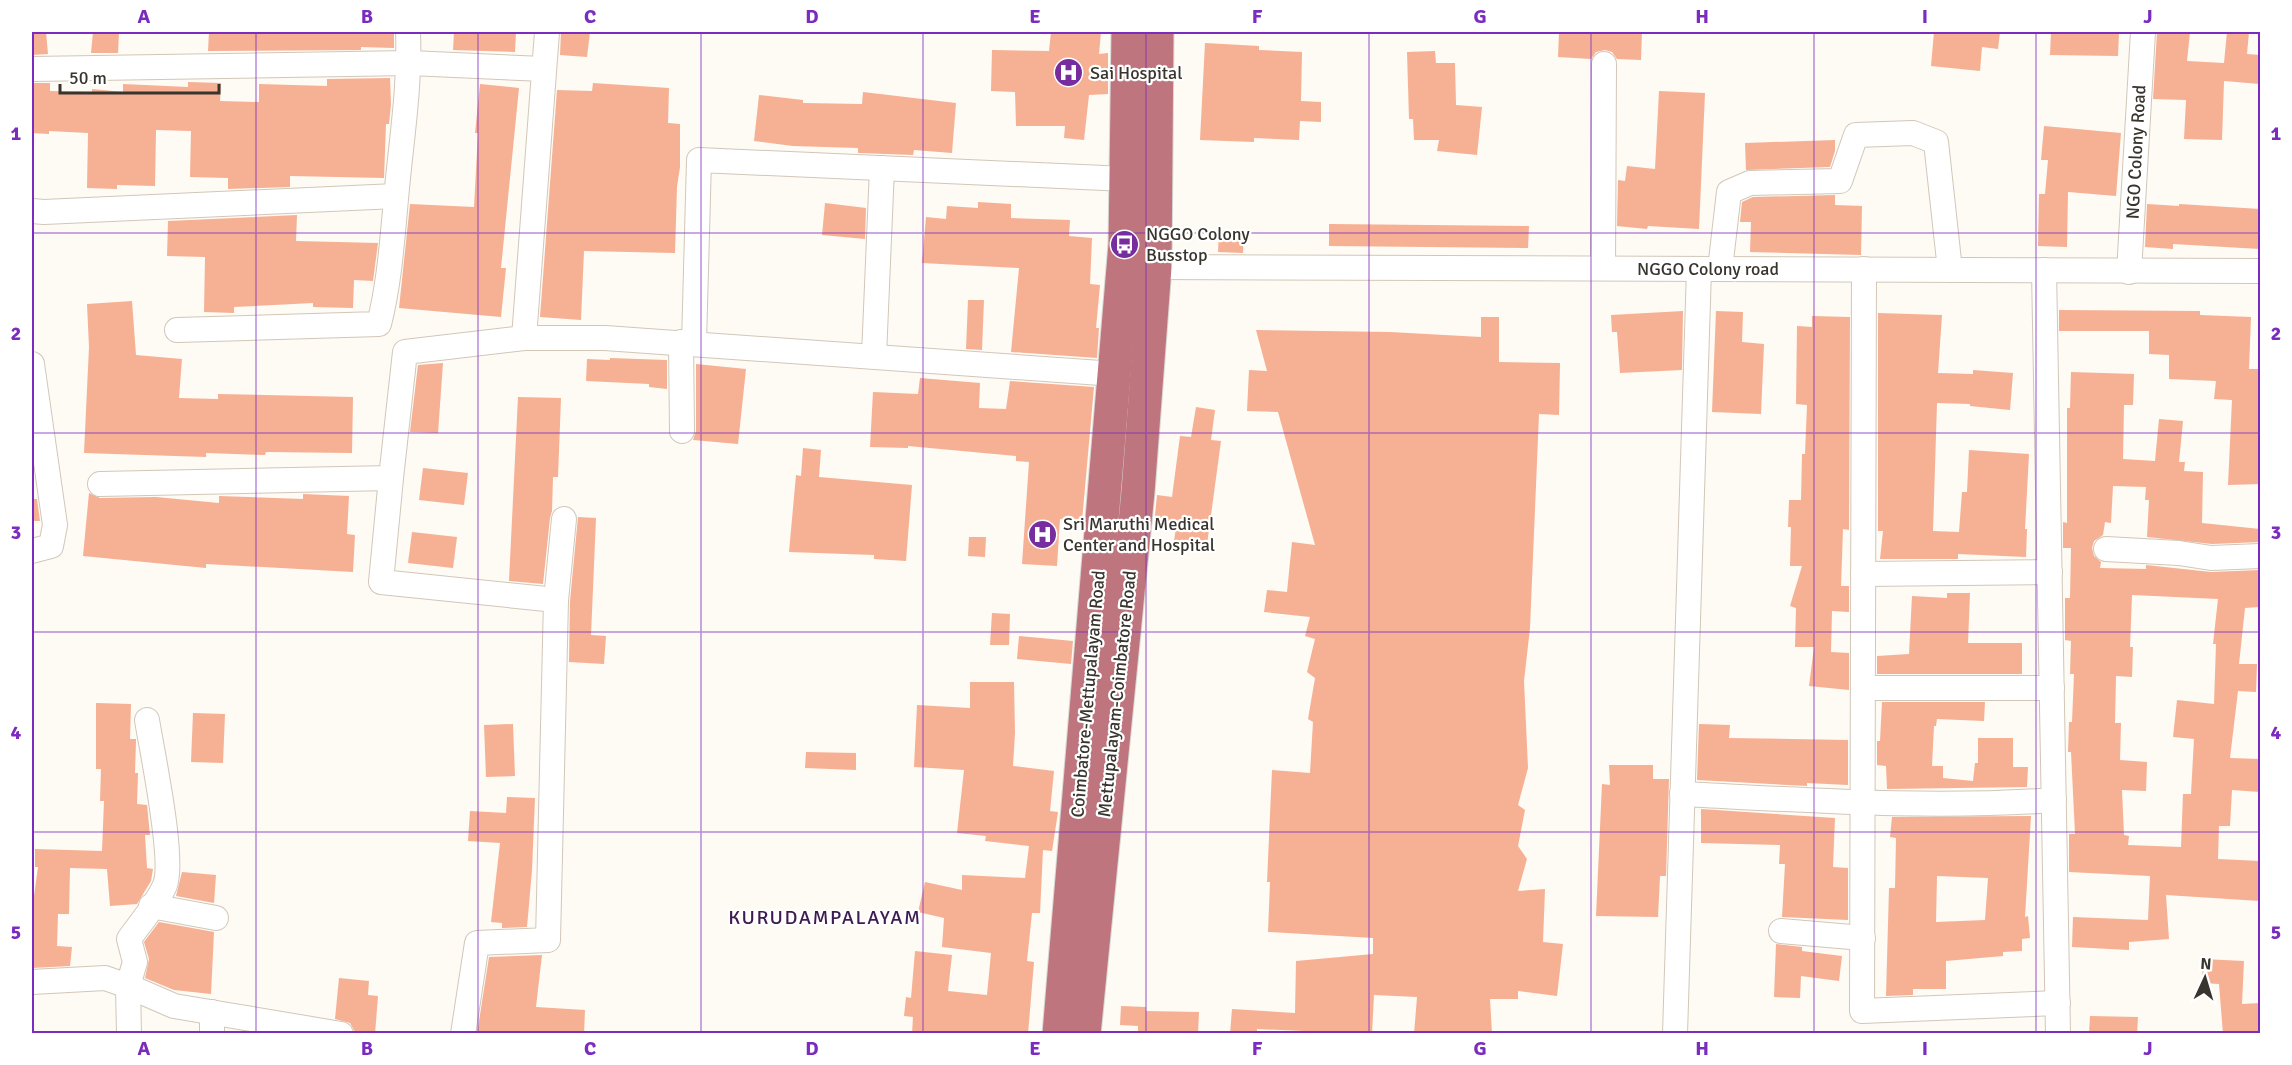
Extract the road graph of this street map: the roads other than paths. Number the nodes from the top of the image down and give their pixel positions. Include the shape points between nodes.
1 (408, 32) edge
2 (547, 32) edge
3 (1128, 32) edge
4 (1157, 32) edge
5 (2143, 32) edge
6 (410, 63) junction
7 (1604, 64) dead end
8 (32, 69) edge
9 (544, 69) junction
10 (882, 168) junction
11 (1126, 179) junction
12 (396, 196) junction
13 (32, 211) edge
14 (1139, 267) junction
15 (1603, 268) junction
16 (1710, 269) junction
17 (1864, 269) junction
18 (1950, 270) junction
19 (2044, 270) junction
20 (2260, 271) edge
21 (2129, 272) junction
22 (177, 330) dead end
23 (524, 338) junction
24 (688, 343) junction
25 (874, 356) junction
26 (32, 364) edge
27 (1115, 374) junction
28 (682, 431) dead end
29 (391, 478) junction
30 (100, 484) dead end
31 (564, 519) dead end
32 (2106, 549) dead end
33 (32, 551) edge
34 (2260, 556) edge
35 (2050, 572) junction
36 (1863, 574) junction
37 (556, 600) junction
38 (1863, 688) junction
39 (2052, 688) junction
40 (147, 720) dead end
41 (1682, 794) junction
42 (2054, 800) junction
43 (1863, 802) junction
44 (152, 906) junction
45 (216, 918) dead end
46 (1780, 931) dead end
47 (1863, 938) junction
48 (32, 982) edge
49 (128, 986) junction
50 (2058, 1003) junction
51 (212, 1023) edge
52 (129, 1034) edge
53 (341, 1034) edge
54 (463, 1034) edge
55 (1059, 1034) edge
56 (1084, 1034) edge
57 (1675, 1034) edge
58 (2058, 1034) edge

1 - 6 street
2 - 9 street
3 - 11 highway, Coimbatore-Mettupalayam Road
4 - 14 highway, Mettupalayam-Coimbatore Road
5 - 21 street, NGO Colony Road
6 - 8 street
6 - 9 street
6 - 12 street
7 - 15 street
9 - 23 street
10 - 11 street
10 - 24 street via 699,160
10 - 25 street
11 - 14 highway, Coimbatore-Mettupalayam Road
12 - 13 street
12 - 22 street via 380,324
14 - 15 street, NGGO Colony road
14 - 27 highway, Coimbatore-Mettupalayam Road
14 - 56 highway, Mettupalayam-Coimbatore Road via 1138,492
15 - 16 street, NGGO Colony road
16 - 17 street, NGGO Colony road
16 - 18 street via 1729,192 1750,183 1840,181 1856,135 1913,133 1936,142
16 - 41 street
17 - 18 street, NGGO Colony road
17 - 36 street
18 - 19 street, NGGO Colony road
19 - 21 street, NGGO Colony road
19 - 35 street
20 - 21 street, NGGO Colony road
23 - 24 street
23 - 29 street via 405,352
24 - 25 street
24 - 28 street
25 - 27 street
26 - 33 street via 55,525 51,546
27 - 55 highway, Coimbatore-Mettupalayam Road
29 - 30 street
29 - 37 street via 381,582
31 - 37 street
32 - 34 street via 2211,558
35 - 36 street
35 - 39 street
36 - 38 street
37 - 54 street via 548,940 477,943
38 - 39 street
38 - 43 street
39 - 42 street
40 - 44 street via 167,863 166,883
41 - 43 street
41 - 57 street
42 - 43 street
42 - 50 street
43 - 47 street
44 - 45 street
44 - 49 street via 129,939 135,962
46 - 47 street
47 - 50 street via 1863,1011
48 - 49 street via 105,978
49 - 51 street
49 - 52 street
50 - 58 street
51 - 53 street

